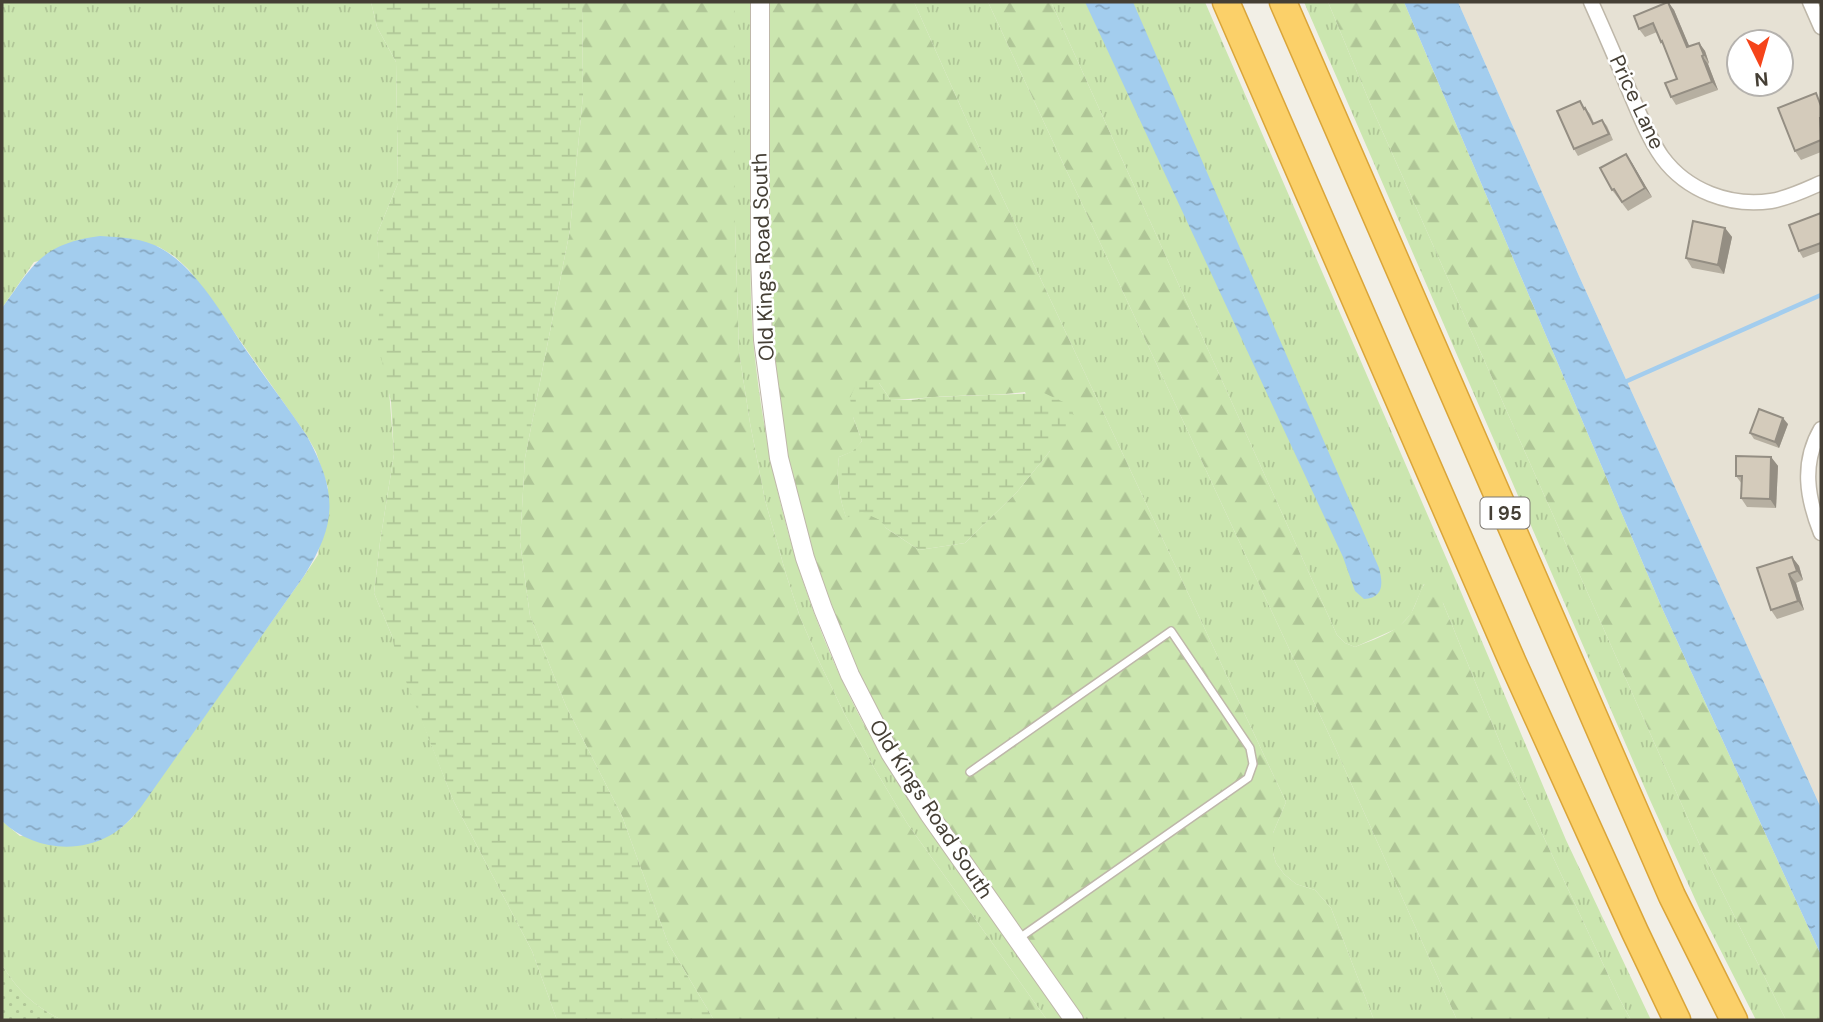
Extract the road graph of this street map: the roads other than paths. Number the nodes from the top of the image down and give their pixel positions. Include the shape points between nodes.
1 (760, 2) edge
2 (1226, 2) edge
3 (1283, 2) edge
4 (1591, 2) edge
5 (1810, 2) edge
6 (1821, 27) edge
7 (1821, 183) edge
8 (1821, 429) edge
9 (1821, 533) edge
10 (970, 772) dead end
11 (1017, 939) junction
12 (1074, 1020) edge
13 (1677, 1020) edge
14 (1734, 1020) edge

1 - 11 street, Old Kings Road South via 762,340 776,438 795,524 823,608 872,721 903,775
2 - 13 highway, I 95 via 1513,663
3 - 14 highway, I 95 via 1672,896
4 - 7 street, Price Lane via 1654,145 1683,178 1709,194 1757,202
5 - 6 street
8 - 9 street via 1807,476
10 - 11 lane via 1171,631 1250,748 1253,764 1248,778
11 - 12 street, Old Kings Road South

